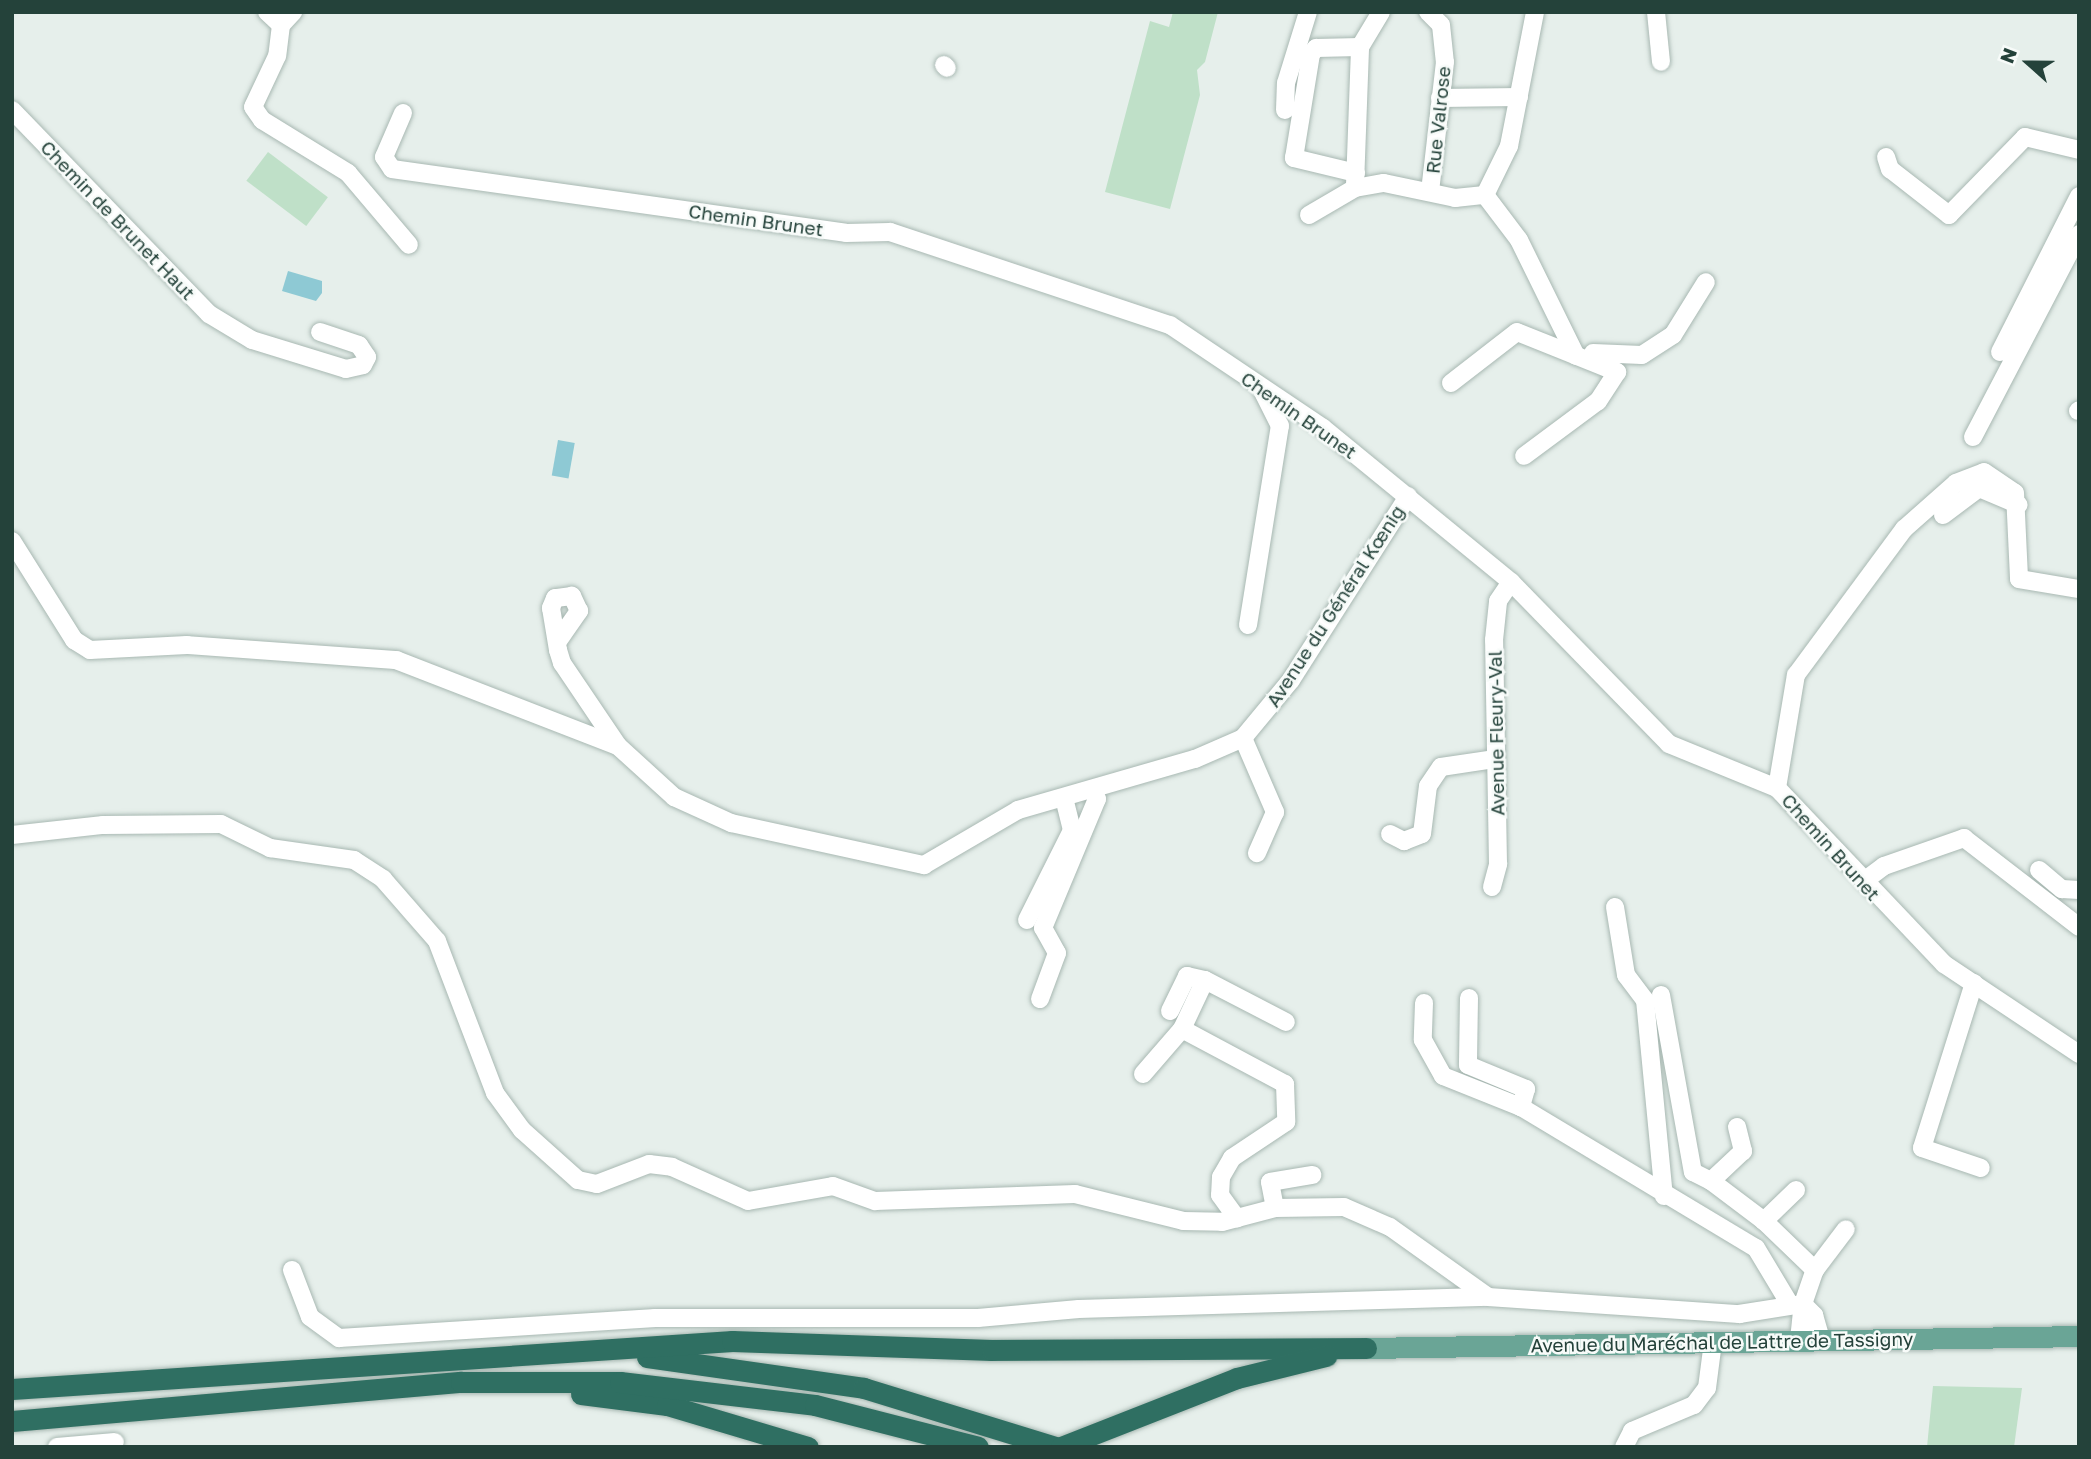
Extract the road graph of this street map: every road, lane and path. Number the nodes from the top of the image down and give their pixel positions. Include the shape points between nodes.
1 (1308, 12) edge
2 (1381, 12) edge
3 (1428, 12) edge
4 (1535, 12) edge
5 (1657, 12) edge
6 (280, 16) edge
7 (1360, 47) junction
8 (1661, 62) dead end
9 (1519, 97) junction
10 (1440, 98) junction
11 (12, 110) edge
12 (1286, 110) dead end
13 (403, 113) dead end
14 (2079, 150) edge
15 (1886, 157) dead end
16 (1356, 181) junction
17 (1430, 191) junction
18 (1485, 195) junction
19 (2079, 196) edge
20 (1309, 215) dead end
21 (2079, 234) edge
22 (409, 245) dead end
23 (1706, 282) dead end
24 (320, 332) dead end
25 (2000, 352) dead end
26 (1576, 356) junction
27 (1451, 383) dead end
28 (1261, 388) junction
29 (1973, 437) dead end
30 (1524, 457) dead end
31 (1408, 496) junction
32 (2019, 505) junction
33 (1943, 515) dead end
34 (12, 541) edge
35 (1511, 582) junction
36 (2079, 589) edge
37 (1248, 625) dead end
38 (558, 641) dead end
39 (1243, 738) junction
40 (618, 746) junction
41 (1495, 759) junction
42 (1777, 788) junction
43 (1092, 790) junction
44 (1064, 799) junction
45 (1390, 834) dead end
46 (12, 835) edge
47 (1257, 853) dead end
48 (2039, 870) dead end
49 (1864, 881) junction
50 (1492, 887) dead end
51 (2079, 890) edge
52 (1615, 906) dead end
53 (1027, 920) dead end
54 (2079, 928) edge
55 (1205, 980) junction
56 (1974, 983) junction
57 (1661, 995) dead end
58 (1469, 998) dead end
59 (1040, 999) dead end
60 (1424, 1003) dead end
61 (1170, 1011) dead end
62 (1286, 1022) dead end
63 (1182, 1029) junction
64 (2079, 1054) edge
65 (1143, 1074) dead end
66 (1521, 1107) junction
67 (1737, 1127) dead end
68 (1981, 1168) dead end
69 (1312, 1175) dead end
70 (1711, 1181) junction
71 (1796, 1190) dead end
72 (1664, 1196) junction
73 (1275, 1208) junction
74 (1237, 1218) junction
75 (1764, 1221) junction
76 (1846, 1228) dead end
77 (292, 1270) dead end
78 (1815, 1270) junction
79 (1488, 1297) junction
80 (1796, 1304) junction
81 (2079, 1336) edge
82 (1799, 1340) junction
83 (1821, 1340) junction
84 (1713, 1342) junction
85 (1366, 1348) junction
86 (546, 1353) junction
87 (461, 1382) junction
88 (12, 1389) edge
89 (12, 1421) edge
90 (115, 1442) dead end
91 (57, 1447) edge
92 (808, 1447) edge
93 (978, 1447) edge
94 (1059, 1447) edge
95 (1624, 1447) edge

1 - 12 street via 1286,83
2 - 7 street
3 - 10 street, Rue Valrose via 1441,25
4 - 9 street
5 - 8 street
6 - 22 street via 277,56 253,107 262,120 348,173
7 - 16 street
7 - 16 street via 1316,48 1311,54 1294,158
9 - 10 street
9 - 18 street via 1509,146
10 - 17 street, Rue Valrose
11 - 24 street, Chemin de Brunet Haut via 209,314 252,340 346,369 363,365 367,357 359,345
13 - 28 street, Chemin Brunet via 384,157 392,169 846,233 890,232 1170,325
14 - 15 street via 2025,137 1948,215 1890,169
16 - 17 street via 1398,182
16 - 20 street
17 - 18 street
18 - 26 street via 1519,240
19 - 25 street
21 - 29 street
23 - 26 street via 1673,335 1642,355
26 - 27 street via 1517,332
26 - 30 street via 1608,366 1616,372 1614,383
28 - 31 street, Chemin Brunet
28 - 37 street via 1280,426
31 - 35 street, Chemin Brunet
31 - 39 street, Avenue du Général Kœnig via 1291,680
32 - 33 street via 1979,488
32 - 36 street via 2019,579
32 - 42 street via 1994,476 1970,474 1904,529 1796,675
34 - 40 street via 74,640 90,650 187,645 396,660
35 - 41 street, Avenue Fleury-Val via 1498,601
35 - 42 street, Chemin Brunet via 1669,744
38 - 40 street via 562,663
39 - 43 street
39 - 47 street via 1275,812
40 - 44 street via 655,783 695,809 908,865 940,859 1018,810
41 - 45 street via 1441,767 1428,786 1423,834 1404,841
41 - 50 street, Avenue Fleury-Val via 1498,864
42 - 49 street, Chemin Brunet
43 - 44 street
43 - 59 street via 1097,799 1043,928 1057,953
44 - 53 street via 1072,830
46 - 74 street via 125,824 221,824 270,848 354,860 383,879 437,941 495,1093 522,1130 578,1180 597,1184 649,1164 671,1167 748,1201 833,1186 875,1201 1075,1194 1183,1221
48 - 51 street via 2062,889
49 - 54 street via 1896,861 1964,838
49 - 56 street, Chemin Brunet via 1911,933
52 - 72 street via 1626,975 1645,1000
55 - 61 street via 1187,976
55 - 62 street
55 - 63 street
56 - 64 street, Chemin Brunet
56 - 68 street via 1922,1148
57 - 70 street via 1693,1172
58 - 66 street via 1468,1065 1525,1089
60 - 66 street via 1423,1040 1443,1076
63 - 65 street
63 - 74 street via 1285,1084 1286,1122 1232,1158 1221,1177 1220,1195
66 - 72 street
67 - 70 street via 1743,1151
69 - 73 street via 1270,1182
70 - 75 street
71 - 75 street
72 - 80 street via 1756,1248
73 - 74 street
73 - 79 street via 1344,1207 1390,1227
75 - 78 street
76 - 78 street
77 - 79 street via 310,1317 340,1339 655,1318 965,1319 1092,1308
78 - 80 street
79 - 80 street via 1739,1314
80 - 82 street
80 - 83 street via 1814,1315
81 - 83 main road, Avenue du Maréchal de Lattre de Tassigny
82 - 83 main road, Avenue du Maréchal de Lattre de Tassigny
82 - 84 main road, Avenue du Maréchal de Lattre de Tassigny
84 - 85 main road, Avenue du Maréchal de Lattre de Tassigny
84 - 95 street via 1707,1388 1694,1405 1632,1432
85 - 86 highway via 992,1350 732,1341
85 - 94 highway via 1237,1378
86 - 88 highway
86 - 94 highway via 705,1361 783,1372 947,1408
87 - 89 highway
87 - 92 highway via 667,1405
87 - 93 highway via 704,1388 815,1405
90 - 91 street

